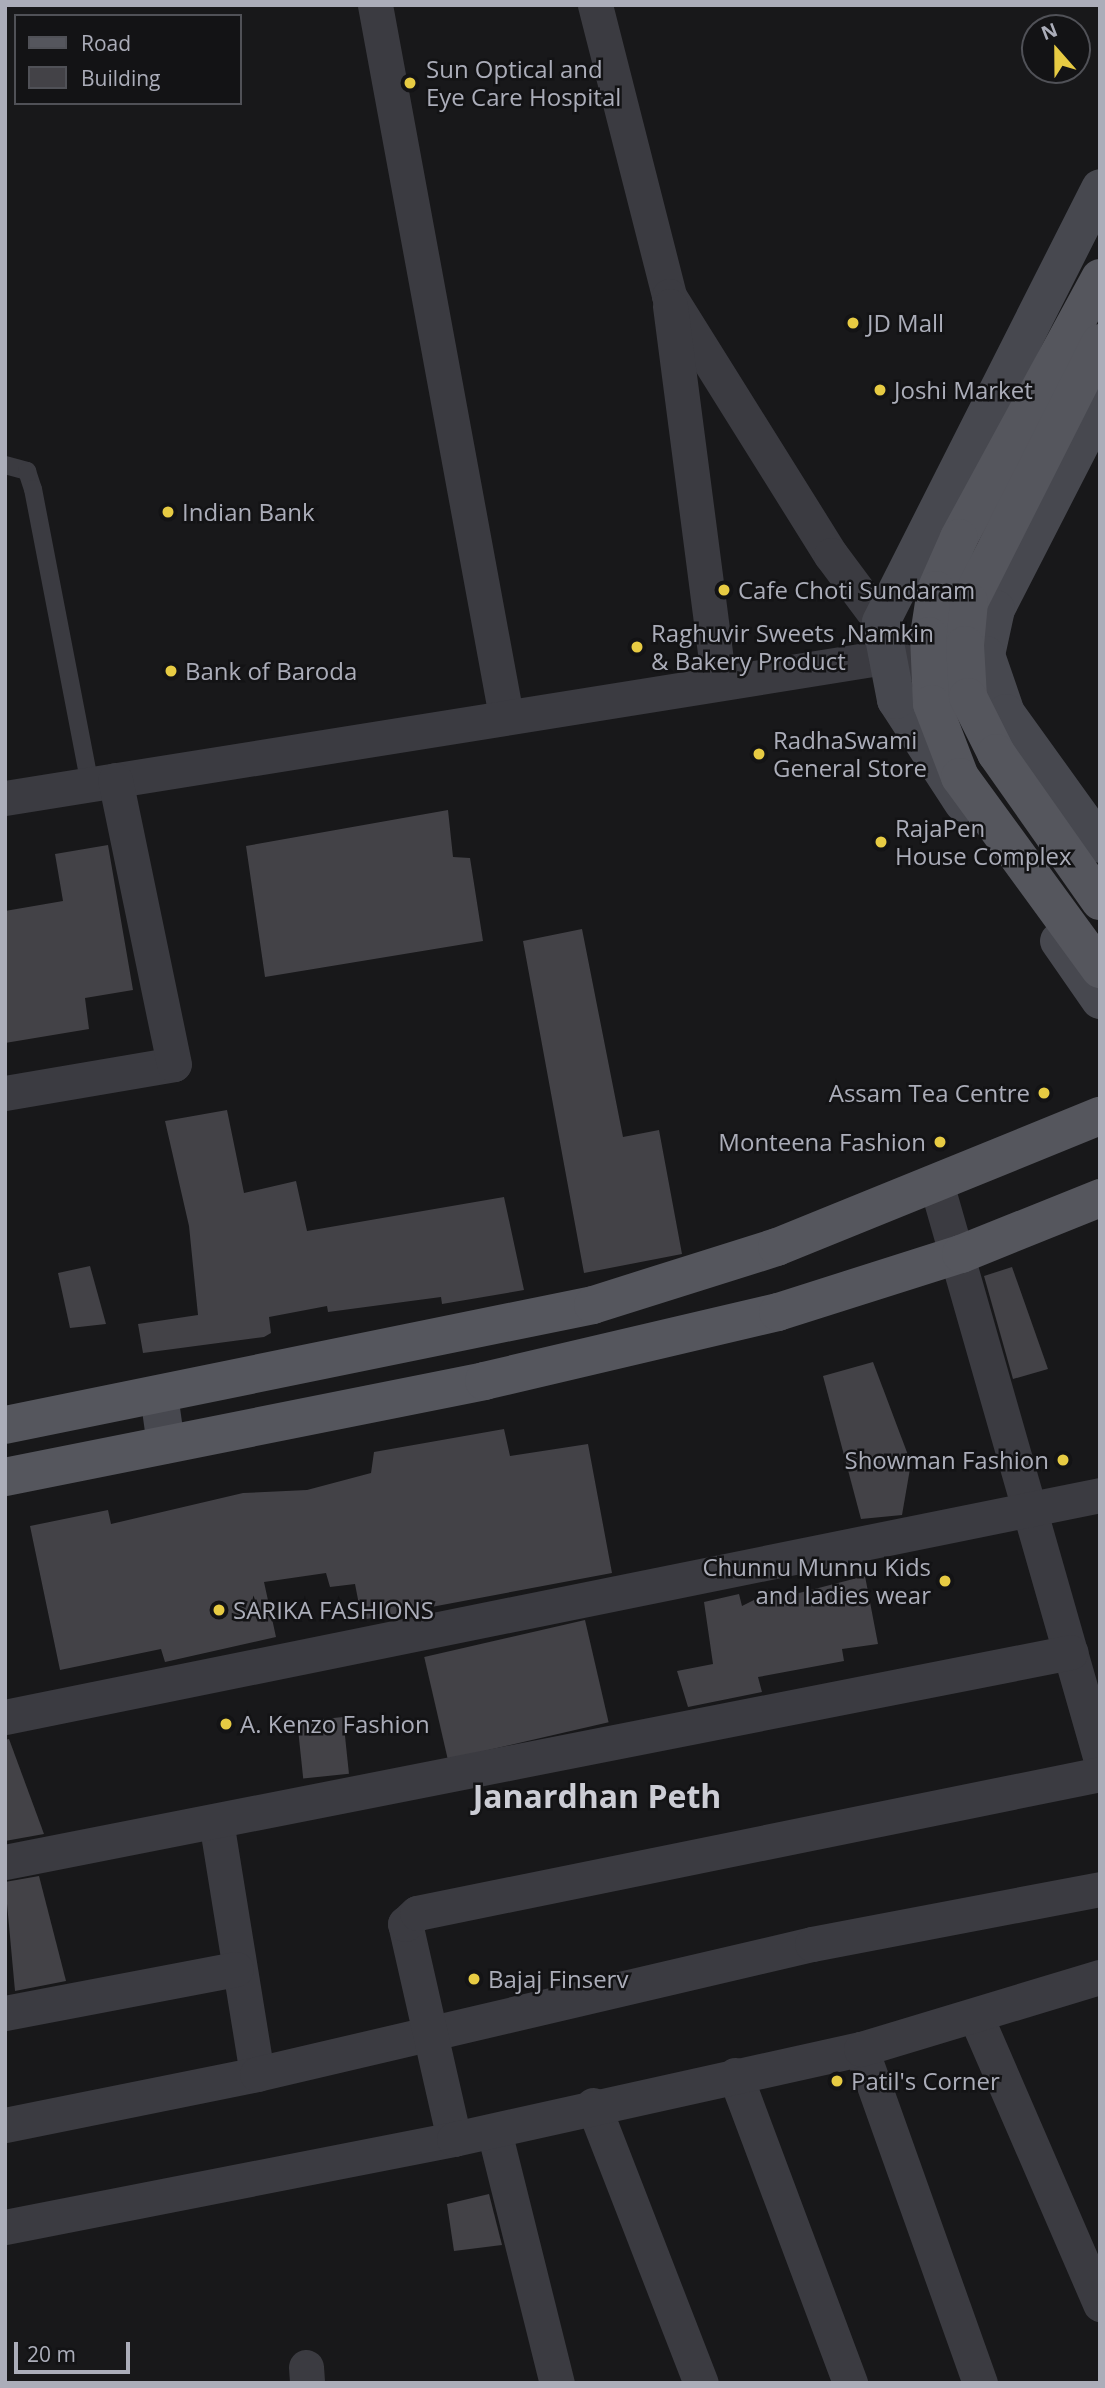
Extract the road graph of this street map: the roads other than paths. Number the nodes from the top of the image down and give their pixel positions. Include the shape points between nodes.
1 (375, 5) edge
2 (595, 5) edge
3 (1100, 188) edge
4 (1100, 278) edge
5 (669, 296) junction
6 (1100, 342) edge
7 (1100, 406) edge
8 (5, 465) edge
9 (883, 639) junction
10 (719, 681) junction
11 (991, 681) junction
12 (506, 716) junction
13 (103, 782) junction
14 (5, 798) edge
15 (1100, 844) edge
16 (1100, 901) edge
17 (1100, 970) edge
18 (1100, 1000) edge
19 (5, 1093) edge
20 (1100, 1116) edge
21 (936, 1182) junction
22 (1100, 1198) edge
23 (961, 1254) junction
24 (159, 1395) junction
25 (5, 1425) edge
26 (166, 1445) junction
27 (5, 1477) edge
28 (1100, 1495) edge
29 (1033, 1511) junction
30 (1070, 1651) junction
31 (5, 1717) edge
32 (1100, 1757) edge
33 (1100, 1774) edge
34 (216, 1821) junction
35 (5, 1862) edge
36 (1100, 1889) edge
37 (236, 1969) junction
38 (1100, 1977) edge
39 (5, 2013) edge
40 (976, 2017) junction
41 (430, 2032) junction
42 (861, 2049) junction
43 (257, 2074) junction
44 (735, 2075) junction
45 (593, 2105) junction
46 (5, 2125) edge
47 (494, 2131) junction
48 (454, 2139) junction
49 (5, 2227) edge
50 (1100, 2304) edge
51 (557, 2383) edge
52 (701, 2383) edge
53 (850, 2383) edge
54 (979, 2383) edge

1 - 12 street
2 - 5 street
3 - 9 street
4 - 17 main road, bridge via 958,538 936,590 929,636 932,704 960,777
5 - 9 street
5 - 10 street
6 - 16 main road, bridge via 969,602 965,645 968,698 996,753
7 - 11 street via 996,609 986,655
8 - 13 lane via 27,471 33,489
9 - 10 street
9 - 11 street
9 - 18 street via 909,726
10 - 12 street
11 - 15 street via 1006,713
12 - 13 street
13 - 14 street
13 - 19 street via 174,1063
20 - 21 main road
21 - 23 street
21 - 24 main road via 777,1247 593,1305
22 - 23 main road
23 - 26 main road via 778,1312 484,1381
23 - 29 street
24 - 25 main road
24 - 26 street
26 - 27 main road
28 - 29 street
29 - 30 street
29 - 31 street
30 - 32 street
30 - 34 street
33 - 41 street via 416,1913 405,1924
34 - 35 street
34 - 37 street
36 - 41 street via 812,1944
37 - 39 street
37 - 43 street
38 - 40 street
40 - 42 street
40 - 50 street
41 - 43 street
41 - 48 street
42 - 44 street
42 - 54 street
43 - 46 street
44 - 45 street
44 - 53 street
45 - 47 street
45 - 52 street
47 - 48 street
47 - 51 street
48 - 49 street

